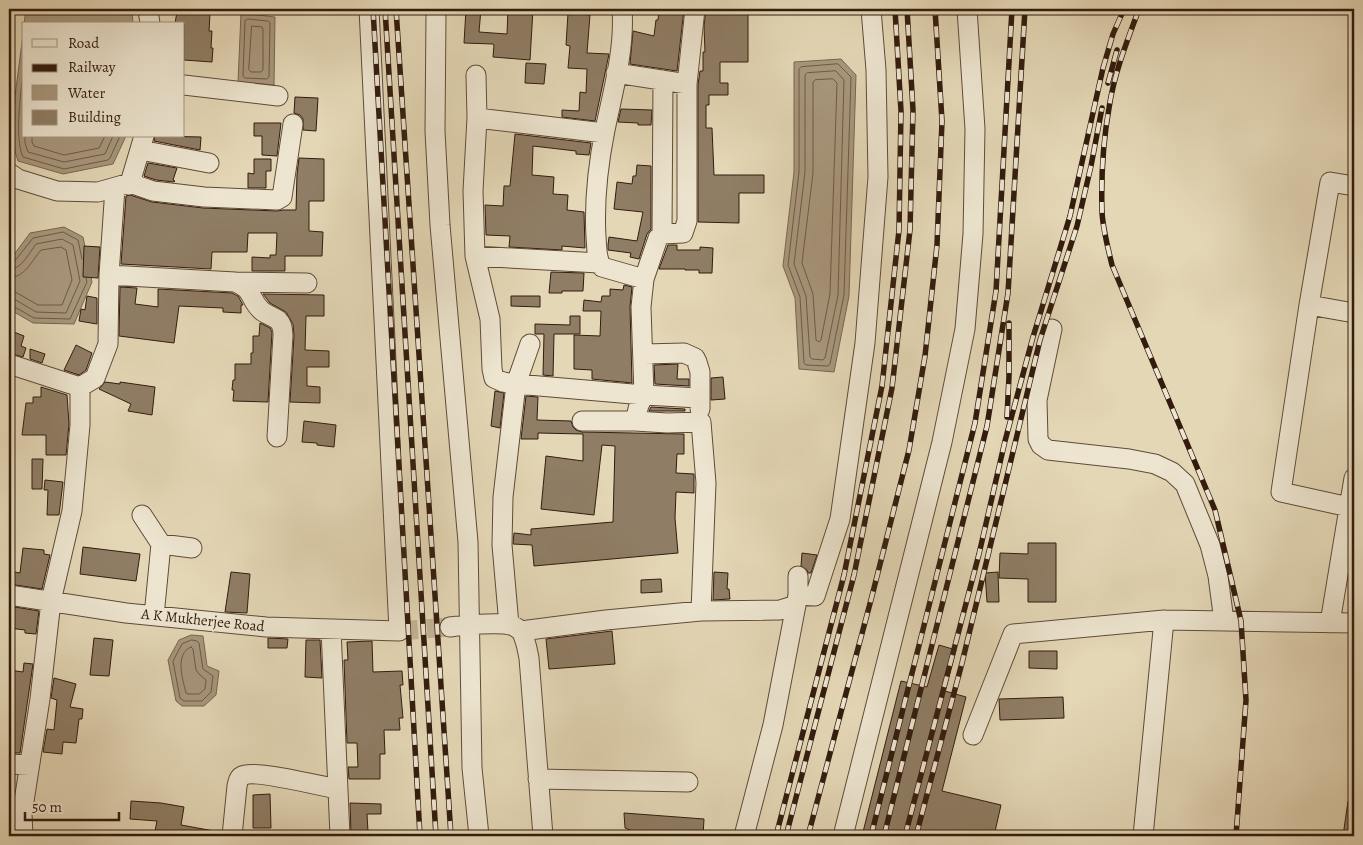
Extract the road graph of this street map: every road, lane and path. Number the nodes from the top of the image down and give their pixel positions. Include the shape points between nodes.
1 (148, 9) edge
2 (369, 9) edge
3 (434, 9) edge
4 (622, 9) edge
5 (695, 9) edge
6 (871, 9) edge
7 (967, 9) edge
8 (150, 22) edge
9 (616, 73) junction
10 (476, 75) dead end
11 (663, 80) junction
12 (687, 84) junction
13 (185, 85) edge
14 (278, 96) dead end
15 (477, 118) junction
16 (293, 124) dead end
17 (604, 134) junction
18 (142, 143) edge
19 (208, 163) dead end
20 (9, 173) edge
21 (122, 186) junction
22 (1354, 186) edge
23 (662, 234) junction
24 (475, 256) junction
25 (598, 262) junction
26 (109, 275) junction
27 (644, 279) junction
28 (235, 282) junction
29 (307, 283) dead end
30 (1309, 306) junction
31 (1354, 313) edge
32 (1052, 329) dead end
33 (530, 344) dead end
34 (644, 354) junction
35 (9, 364) edge
36 (516, 384) junction
37 (80, 387) junction
38 (644, 394) junction
39 (699, 398) junction
40 (582, 421) dead end
41 (635, 421) junction
42 (701, 422) junction
43 (277, 437) dead end
44 (1354, 478) edge
45 (1349, 507) junction
46 (142, 515) dead end
47 (160, 544) junction
48 (192, 548) dead end
49 (798, 576) dead end
50 (9, 595) edge
51 (51, 600) junction
52 (797, 600) junction
53 (701, 611) junction
54 (154, 616) junction
55 (1164, 620) junction
56 (1224, 621) junction
57 (1330, 623) junction
58 (1354, 623) edge
59 (469, 625) junction
60 (450, 627) tunnel mouth
61 (515, 628) junction
62 (331, 629) junction
63 (973, 736) dead end
64 (9, 764) edge
65 (28, 766) junction
66 (538, 779) junction
67 (688, 782) dead end
68 (337, 790) junction
69 (23, 836) edge
70 (232, 836) edge
71 (340, 836) edge
72 (479, 836) edge
73 (543, 836) edge
74 (744, 836) edge
75 (843, 836) edge
76 (1143, 836) edge

1 - 8 street
2 - 62 street, A K Mukherjee Road via 399,631
3 - 59 street via 440,225 468,542
4 - 9 street
5 - 12 street
6 - 52 street via 878,177 865,343 840,519 815,596
7 - 75 street via 975,129 973,234 965,329 942,442
9 - 11 street
9 - 17 street
10 - 15 street
11 - 12 street
11 - 23 street
12 - 23 street via 687,222 683,233
13 - 14 street
15 - 17 street
15 - 24 street via 473,191
16 - 21 street via 282,198 277,200 204,197
17 - 25 street via 596,215
18 - 19 street
18 - 21 street
20 - 21 street via 57,191 98,192
21 - 26 street
22 - 30 street via 1330,182
23 - 27 street
24 - 25 street
24 - 36 street via 490,319 494,378
25 - 27 street via 602,267
26 - 28 street
26 - 37 street via 108,344 96,378
27 - 34 street
28 - 29 street
28 - 43 street via 247,288 259,309 279,321 282,327
30 - 31 street
30 - 45 street via 1281,492
32 - 56 street via 1037,400 1041,445 1048,450 1155,464 1172,472 1185,484 1210,545
33 - 36 street
34 - 38 street
34 - 39 street via 684,353 695,358 700,372
35 - 37 street
36 - 38 street
36 - 61 street via 502,520 502,545
37 - 51 street via 72,512
38 - 39 street
38 - 41 street
39 - 42 street
40 - 41 street
41 - 42 street
42 - 53 street via 706,483
44 - 45 street
45 - 57 street
46 - 47 street
47 - 48 street
47 - 54 street
49 - 52 street
50 - 51 street, A K Mukherjee Road
51 - 54 street, A K Mukherjee Road
51 - 65 street via 40,698
52 - 53 street via 780,610
52 - 74 street via 773,725
53 - 61 street
54 - 62 street, A K Mukherjee Road via 266,627
55 - 56 street
55 - 63 street via 1013,634
55 - 76 street
56 - 57 street
57 - 58 street
59 - 60 street
59 - 61 street
59 - 72 street via 472,768
61 - 66 street via 525,638 529,658
62 - 68 street
64 - 65 street
65 - 69 street via 22,814
66 - 67 street
66 - 73 street
68 - 70 street via 255,774 241,776
68 - 71 street

